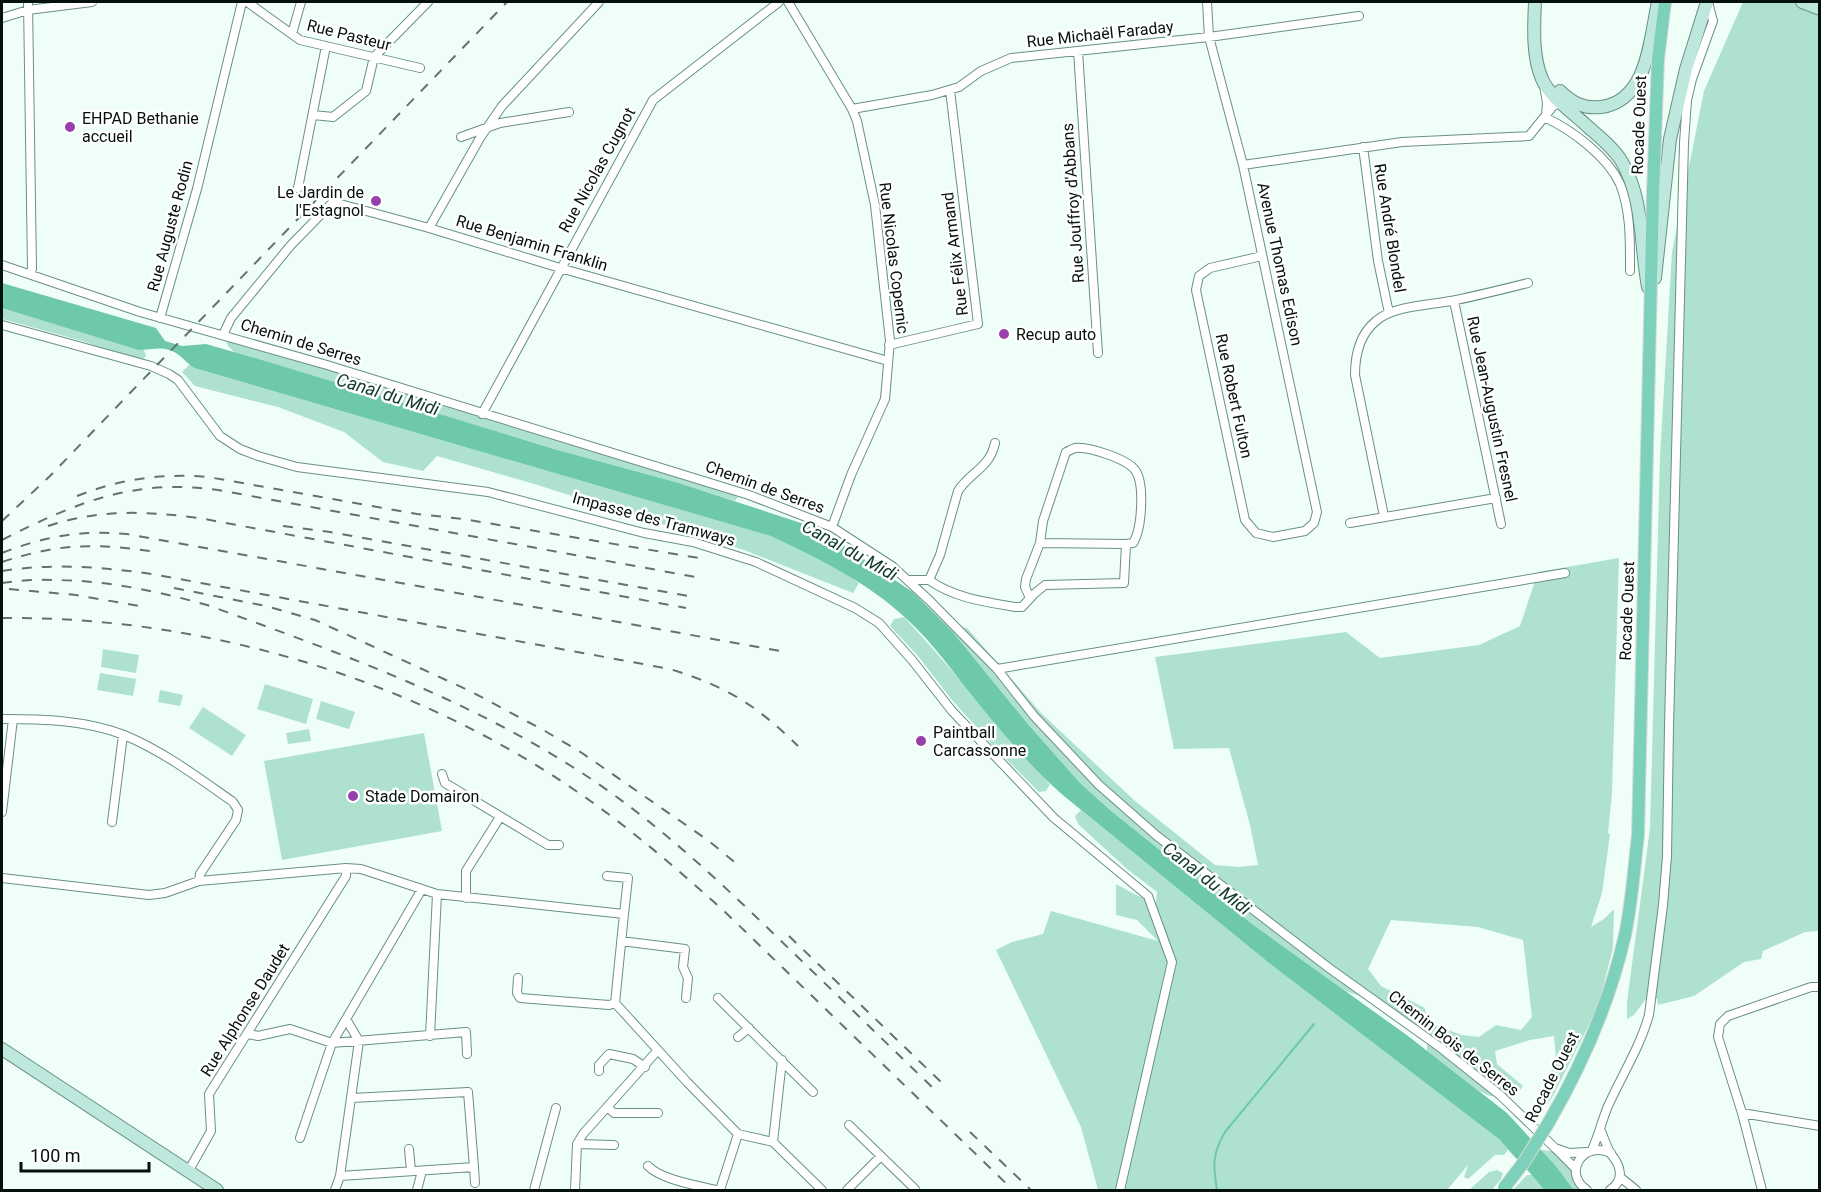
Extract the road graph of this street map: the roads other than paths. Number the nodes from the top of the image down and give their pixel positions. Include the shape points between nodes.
1 (92, 2) edge
2 (242, 2) edge
3 (247, 2) edge
4 (301, 2) edge
5 (428, 2) edge
6 (599, 2) edge
7 (779, 2) edge
8 (788, 2) edge
9 (1207, 2) edge
10 (1535, 2) edge
11 (1658, 2) edge
12 (1665, 2) edge
13 (1706, 2) edge
14 (1802, 2) edge
15 (28, 6) edge
16 (1820, 9) edge
17 (1359, 16) dead end
18 (2, 18) edge
19 (292, 34) junction
20 (1209, 37) junction
21 (326, 46) junction
22 (1078, 51) junction
23 (374, 57) junction
24 (1539, 64) junction
25 (420, 68) dead end
26 (1542, 80) junction
27 (950, 90) junction
28 (1562, 104) junction
29 (852, 109) junction
30 (569, 112) dead end
31 (313, 115) junction
32 (1545, 118) junction
33 (488, 126) junction
34 (461, 137) dead end
35 (1363, 147) junction
36 (1243, 165) junction
37 (298, 188) dead end
38 (429, 228) junction
39 (1262, 256) junction
40 (2, 265) edge
41 (560, 268) junction
42 (1630, 271) dead end
43 (30, 274) junction
44 (1528, 283) dead end
45 (1651, 300) junction
46 (1454, 301) junction
47 (1389, 313) junction
48 (160, 318) junction
49 (2, 325) edge
50 (223, 334) junction
51 (889, 345) junction
52 (1098, 353) dead end
53 (888, 361) junction
54 (482, 414) junction
55 (995, 443) dead end
56 (1496, 498) junction
57 (1384, 516) junction
58 (1350, 523) dead end
59 (1501, 524) dead end
60 (832, 527) junction
61 (1305, 531) joint
62 (1040, 543) junction
63 (1126, 544) junction
64 (1565, 573) dead end
65 (908, 580) junction
66 (929, 580) junction
67 (1030, 598) junction
68 (997, 669) junction
69 (2, 719) edge
70 (13, 719) junction
71 (123, 735) junction
72 (442, 774) dead end
73 (2, 801) edge
74 (2, 812) edge
75 (500, 817) junction
76 (112, 822) dead end
77 (559, 845) dead end
78 (346, 868) junction
79 (607, 876) dead end
80 (2, 878) edge
81 (199, 881) junction
82 (422, 890) junction
83 (437, 894) junction
84 (469, 898) junction
85 (624, 914) junction
86 (621, 940) junction
87 (1329, 968) joint
88 (518, 978) dead end
89 (1820, 987) edge
90 (686, 998) dead end
91 (718, 998) dead end
92 (615, 1004) junction
93 (346, 1019) junction
94 (748, 1028) junction
95 (248, 1034) junction
96 (430, 1036) junction
97 (738, 1037) dead end
98 (359, 1041) junction
99 (332, 1043) junction
100 (2, 1049) edge
101 (658, 1050) junction
102 (467, 1054) dead end
103 (782, 1060) junction
104 (645, 1067) junction
105 (599, 1071) dead end
106 (813, 1092) dead end
107 (352, 1098) junction
108 (607, 1107) junction
109 (556, 1108) dead end
110 (658, 1113) dead end
111 (1742, 1113) junction
112 (849, 1125) dead end
113 (1820, 1126) edge
114 (1601, 1131) junction
115 (738, 1134) junction
116 (300, 1138) dead end
117 (773, 1142) junction
118 (577, 1144) junction
119 (614, 1145) dead end
120 (1555, 1148) junction
121 (409, 1149) dead end
122 (1590, 1151) junction
123 (1611, 1153) junction
124 (881, 1156) junction
125 (648, 1166) dead end
126 (474, 1167) junction
127 (1576, 1169) junction
128 (411, 1171) junction
129 (422, 1171) junction
130 (188, 1172) junction
131 (340, 1176) junction
132 (1620, 1177) junction
133 (475, 1183) dead end
134 (915, 1189) edge
135 (1503, 1189) edge
136 (217, 1191) edge
137 (336, 1191) edge
138 (417, 1191) edge
139 (534, 1191) edge
140 (575, 1191) edge
141 (718, 1191) edge
142 (822, 1191) edge
143 (847, 1191) edge
144 (1120, 1191) edge
145 (1587, 1191) edge
146 (1610, 1191) edge
147 (1636, 1191) edge
148 (1762, 1191) edge

1 - 15 street
2 - 48 street, Rue Auguste Rodin via 197,189
3 - 19 street, Rue Pasteur
4 - 19 street
5 - 23 street
6 - 33 street
7 - 41 street, Rue Nicolas Cugnot via 653,100
8 - 29 street, Rue Nicolas Copernic
9 - 20 street, Avenue Thomas Edison
10 - 24 main road
11 - 24 main road via 1646,61 1635,86 1609,106 1577,105 1552,85
12 - 45 main road, Rocade Ouest via 1658,59
13 - 45 main road via 1670,139
13 - 114 street via 1713,21 1689,90 1684,143 1663,905 1649,1015
14 - 16 main road
15 - 18 street
15 - 43 street
17 - 20 street, Rue Michaël Faraday
19 - 21 street, Rue Pasteur
20 - 22 street, Rue Michaël Faraday
20 - 36 street, Avenue Thomas Edison
21 - 23 street, Rue Pasteur
21 - 31 street
22 - 27 street, Rue Michaël Faraday via 1011,58
22 - 52 street, Rue Jouffroy d'Abbans
23 - 25 street, Rue Pasteur
23 - 31 street via 366,91 333,117
24 - 26 main road
26 - 28 main road
26 - 32 street via 1547,104
27 - 29 street, Rue Michaël Faraday
27 - 51 street, Rue Félix Armand via 978,324
28 - 32 street via 1554,105
28 - 45 main road via 1621,160 1636,193
29 - 51 street, Rue Nicolas Copernic via 875,205
30 - 33 street
31 - 37 street
32 - 35 street via 1529,136
32 - 42 street via 1592,149 1620,183 1629,226
33 - 34 street
33 - 38 street
35 - 36 street
35 - 47 street, Rue André Blondel
36 - 39 street, Avenue Thomas Edison
38 - 41 street, Rue Benjamin Franklin
38 - 50 street, Rue Benjamin Franklin via 333,202 291,245 231,318
39 - 61 street, Avenue Thomas Edison via 1315,494 1317,512 1314,523
39 - 61 street, Rue Robert Fulton via 1210,268 1199,276 1196,290 1245,520 1256,533 1273,537
40 - 43 street, Chemin de Serres
41 - 53 street, Rue Benjamin Franklin
41 - 54 street, Rue Nicolas Cugnot
43 - 48 street, Chemin de Serres
44 - 46 street
45 - 135 main road, Rocade Ouest, bridge via 1639,802 1625,934 1606,999 1569,1087
46 - 47 street
46 - 56 street, Rue Jean-Augustin Fresnel
47 - 57 street via 1376,320 1364,335 1355,358 1355,375
48 - 50 street, Chemin de Serres
49 - 144 street, Impasse des Tramways via 169,374 183,386 220,436 258,456 297,467 488,492 693,542 756,562 879,623 952,711 1054,818 1148,896 1172,962
50 - 54 street, Chemin de Serres
51 - 53 street, Rue Nicolas Copernic
53 - 60 street, Rue Nicolas Copernic via 885,399
54 - 60 street, Chemin de Serres via 749,495
55 - 66 street via 988,462 958,491
56 - 57 street
56 - 59 street, Rue Jean-Augustin Fresnel
57 - 58 street
60 - 65 street, Chemin de Serres
62 - 63 street
62 - 63 street via 1062,460 1066,452 1075,448 1104,453 1137,471 1142,508 1137,537
62 - 67 street via 1025,587
63 - 67 street via 1124,583 1045,585
64 - 68 street
65 - 66 street
65 - 68 street, Chemin de Serres
66 - 67 street via 972,599 1015,607 1022,607
68 - 87 street, Chemin de Serres via 1034,716 1100,785 1157,836
69 - 70 street
70 - 71 street via 65,721
70 - 73 street
71 - 76 street
71 - 81 street via 154,749 194,775 233,802 238,810 236,820
72 - 75 street via 445,783
73 - 74 street
75 - 77 street via 548,845
75 - 84 street via 466,871
78 - 81 street
78 - 82 street via 361,869
78 - 95 street, Rue Alphonse Daudet via 346,876
79 - 85 street via 628,878
80 - 81 street via 148,895
82 - 83 street
82 - 93 street
83 - 84 street
83 - 96 street
84 - 85 street
85 - 86 street
86 - 90 street via 685,948
86 - 92 street
87 - 120 street, Chemin Bois de Serres via 1441,1048 1500,1095
88 - 92 street via 520,998
89 - 111 street via 1728,1016 1720,1024 1718,1037
91 - 94 street
92 - 101 street
93 - 98 street
93 - 99 street
94 - 97 street
94 - 103 street
95 - 99 street via 258,1036 290,1029
95 - 130 street, Rue Alphonse Daudet via 209,1094 212,1131
96 - 98 street
96 - 102 street via 466,1032
98 - 99 street
98 - 107 street
99 - 116 street
100 - 130 main road
101 - 104 street
101 - 115 street
103 - 106 street
103 - 117 street
104 - 105 street via 633,1059 609,1054 599,1065
104 - 108 street
107 - 126 street via 468,1092
107 - 131 street
108 - 110 street via 614,1113
108 - 118 street
109 - 139 street
111 - 113 street
111 - 148 street
112 - 124 street
114 - 122 street
114 - 123 street
115 - 117 street
115 - 141 street
117 - 142 street
118 - 119 street
118 - 140 street
120 - 122 street via 1569,1153
120 - 127 street, Chemin Bois de Serres
121 - 128 street
122 - 123 street
122 - 127 street
123 - 132 street via 1619,1163
124 - 134 street
124 - 143 street
125 - 141 street via 653,1172
126 - 129 street
126 - 133 street
127 - 145 street, Chemin Bois de Serres via 1579,1183
128 - 129 street
128 - 131 street
129 - 138 street
130 - 136 main road
131 - 137 street
132 - 146 street
132 - 147 street

